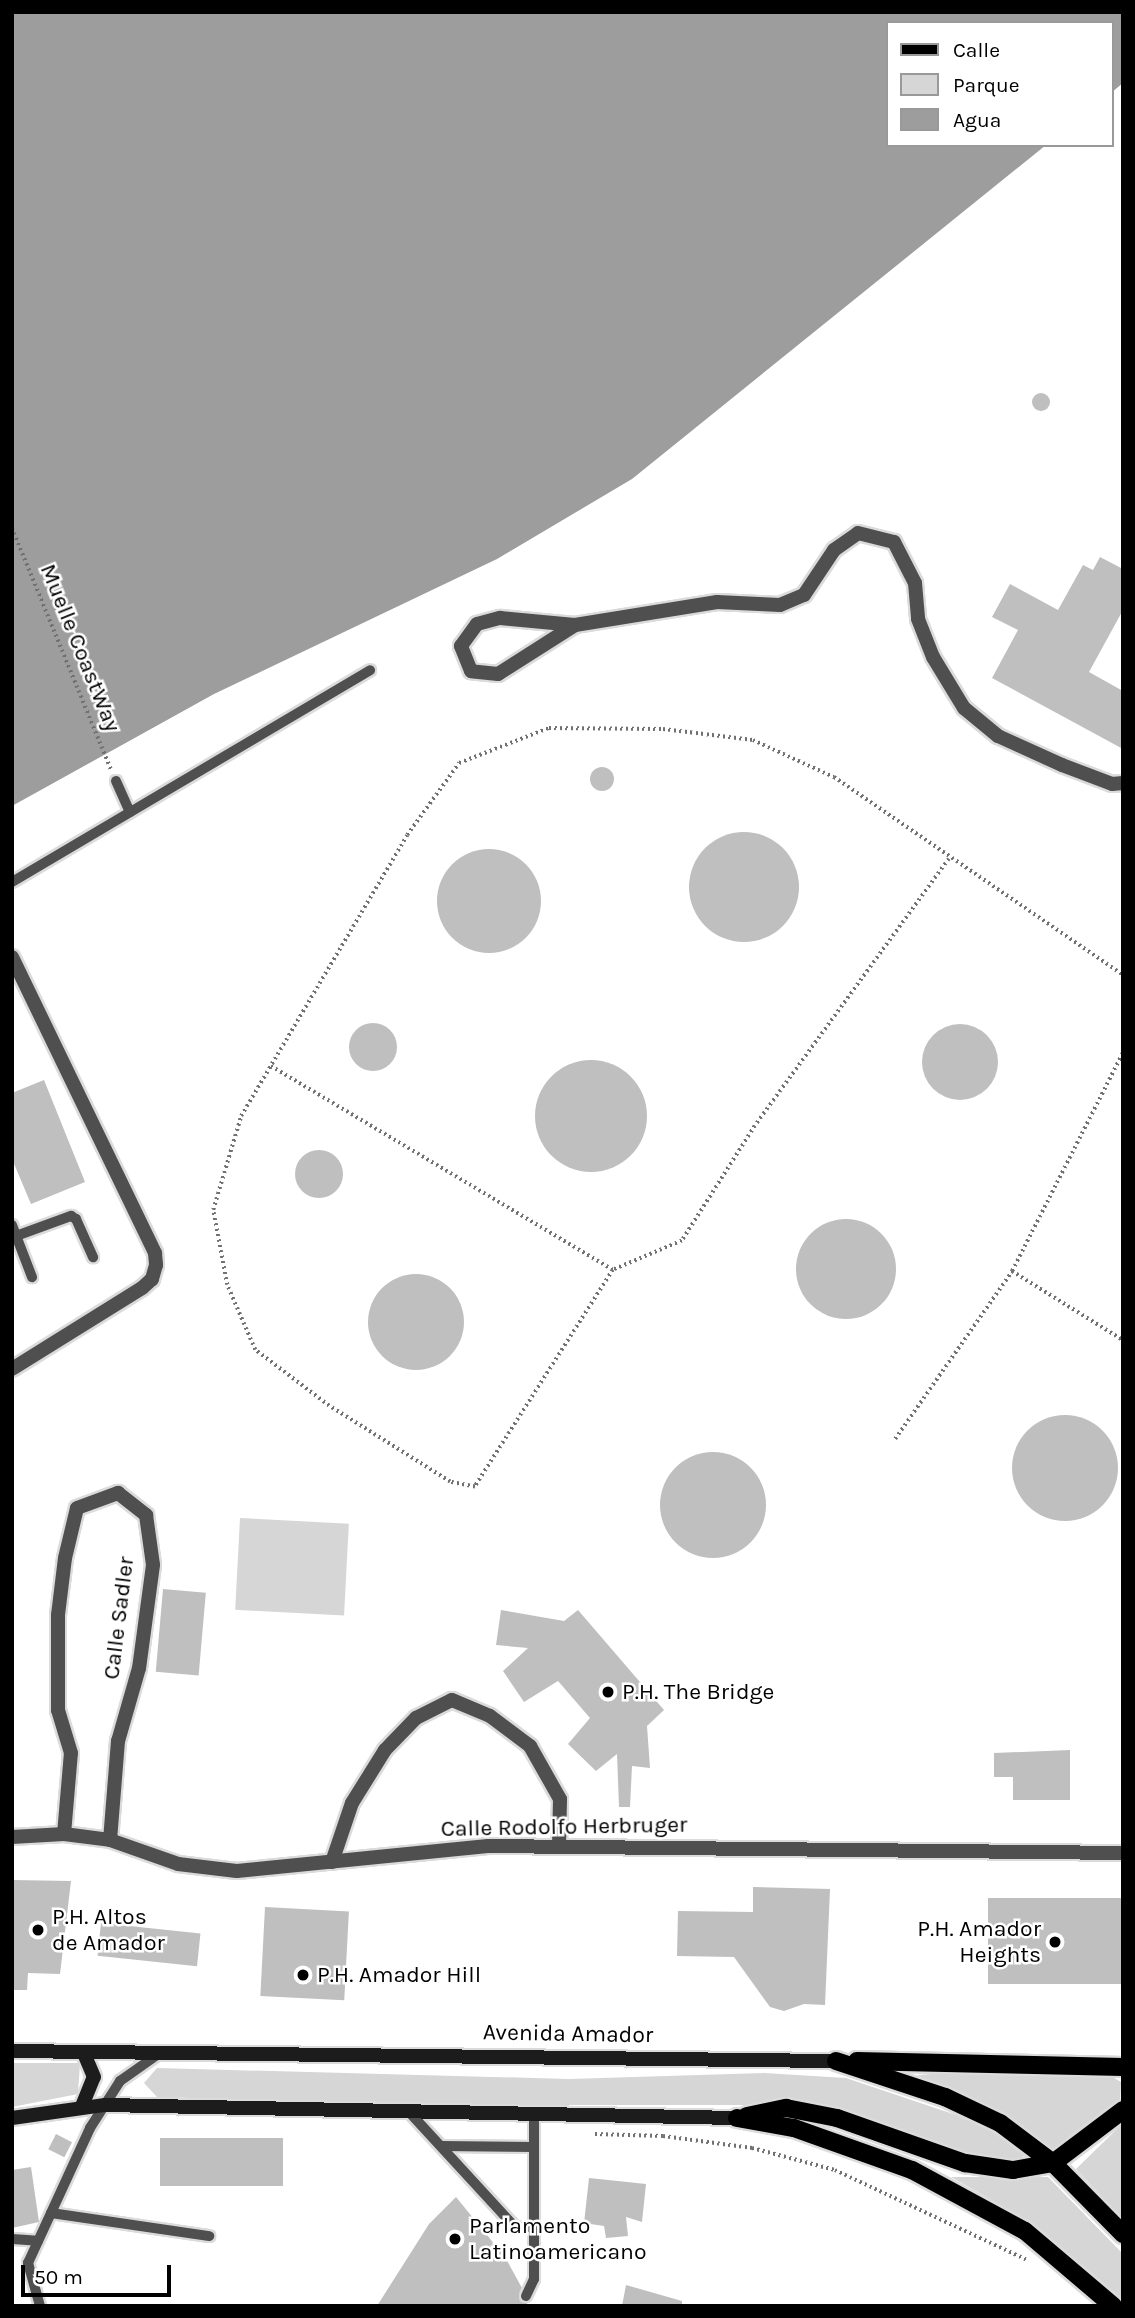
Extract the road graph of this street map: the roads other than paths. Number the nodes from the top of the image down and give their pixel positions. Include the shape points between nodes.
1 (575, 625) junction
2 (370, 670) dead end
3 (116, 781) road end
4 (1123, 783) edge
5 (130, 812) junction
6 (12, 882) edge
7 (12, 957) edge
8 (14, 1230) edge
9 (93, 1257) dead end
10 (32, 1277) dead end
11 (12, 1369) edge
12 (64, 1834) junction
13 (12, 1837) edge
14 (110, 1840) junction
15 (559, 1846) junction
16 (1123, 1853) edge
17 (332, 1862) junction
18 (12, 2051) edge
19 (84, 2053) junction
20 (158, 2055) junction
21 (836, 2061) junction
22 (1123, 2067) edge
23 (105, 2105) junction
24 (82, 2106) junction
25 (1123, 2110) edge
26 (411, 2114) junction
27 (534, 2114) junction
28 (12, 2118) edge
29 (737, 2118) junction
30 (442, 2146) junction
31 (533, 2147) junction
32 (1052, 2162) junction
33 (51, 2213) junction
34 (533, 2227) junction
35 (1123, 2234) edge
36 (209, 2236) dead end
37 (12, 2239) edge
38 (38, 2241) junction
39 (526, 2295) dead end
40 (40, 2306) edge
41 (1113, 2306) edge

1 - 1 street via 500,618 477,624 461,646 471,671 498,674
1 - 4 street via 717,602 780,605 804,595 834,550 858,533 894,542 915,583 918,619 933,657 964,708 998,736 1112,784
2 - 5 lane
3 - 5 lane
5 - 6 lane
7 - 11 street via 155,1253 152,1279
8 - 9 lane via 71,1216
8 - 10 lane
12 - 13 street, Calle Rodolfo Herbruger
12 - 14 street, Calle Rodolfo Herbruger
12 - 14 street, Calle Sadler via 71,1753 58,1710 58,1615 65,1558 77,1508 118,1493 146,1515 153,1565 139,1668 118,1741
14 - 17 street, Calle Rodolfo Herbruger via 178,1864 237,1871
15 - 16 street, Calle Rodolfo Herbruger
15 - 17 street, Calle Rodolfo Herbruger via 488,1846
15 - 17 street via 560,1799 530,1746 490,1716 452,1700 416,1718 385,1750 352,1803
18 - 19 main road, Avenida Amador
19 - 20 main road, Avenida Amador
19 - 24 main road via 94,2077
20 - 21 main road, Avenida Amador
20 - 23 lane via 130,2071
21 - 22 main road, Avenida Amador
21 - 32 main road via 945,2096 1000,2123
23 - 24 main road
23 - 26 main road
23 - 33 lane
24 - 28 main road
25 - 32 main road
26 - 27 main road
26 - 30 lane
27 - 29 main road
27 - 31 lane
29 - 32 main road via 786,2108 837,2118 965,2163 1013,2170
29 - 41 main road via 794,2128 868,2151 924,2175 1025,2231
30 - 31 lane
30 - 34 lane via 514,2227
31 - 34 lane
32 - 35 main road
33 - 36 lane
33 - 38 lane
34 - 39 lane via 534,2279
37 - 38 lane
38 - 40 lane via 28,2263

